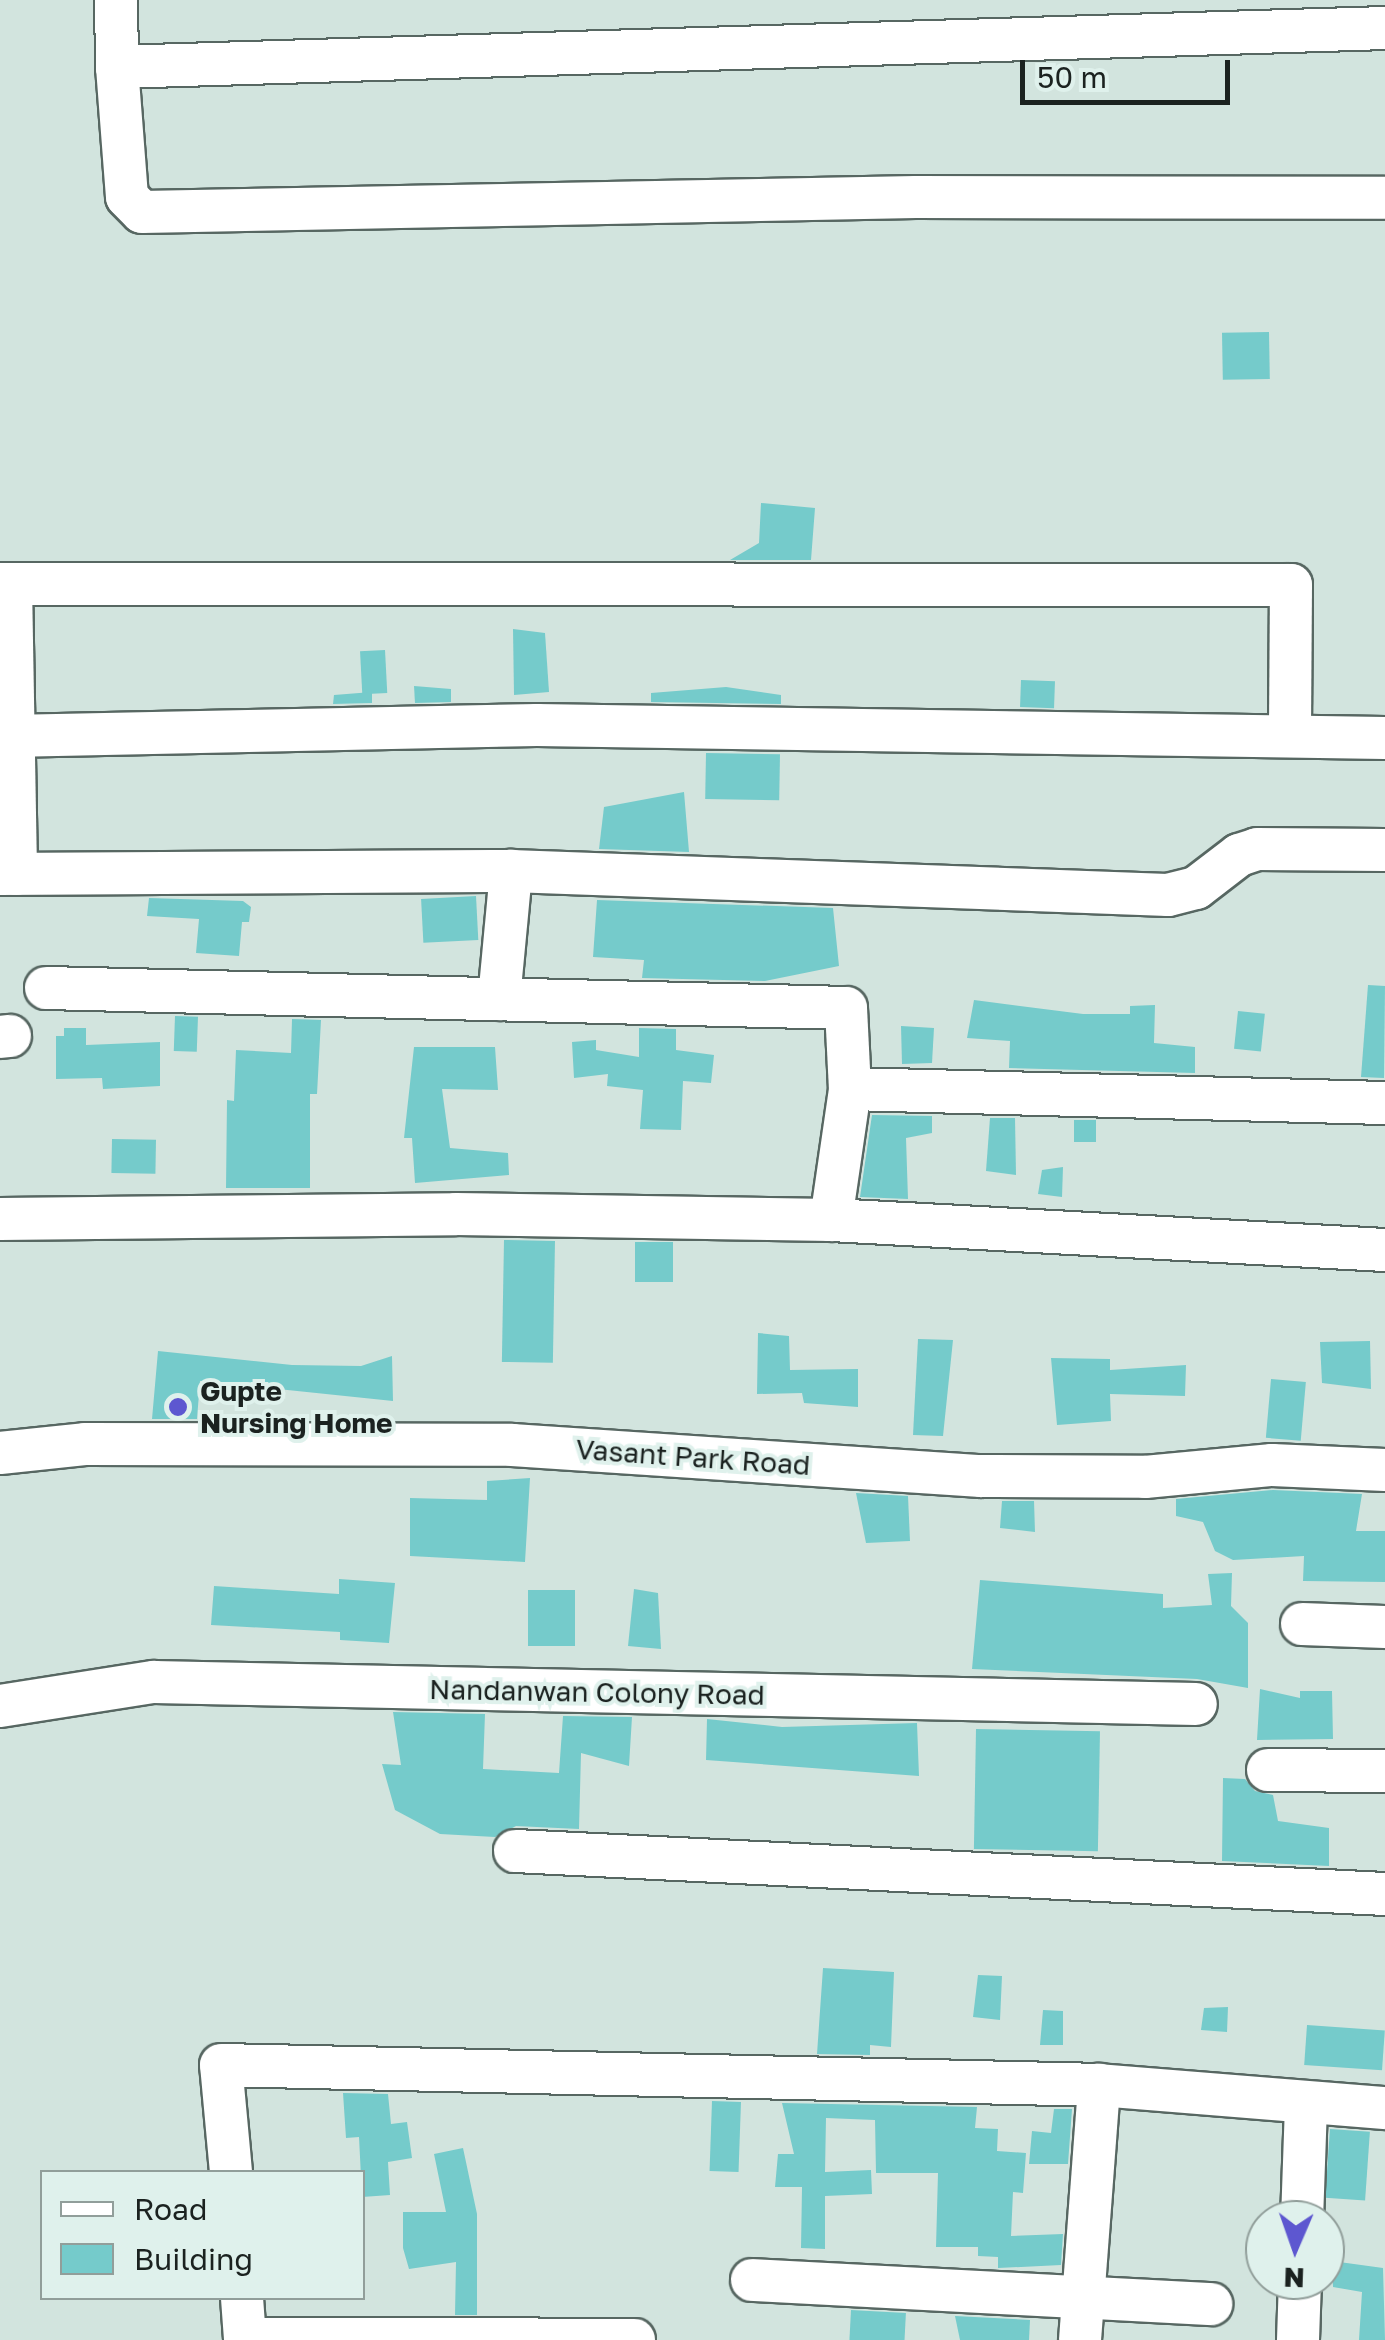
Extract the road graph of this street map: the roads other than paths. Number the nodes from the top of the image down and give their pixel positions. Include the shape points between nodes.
1 (116, 0) edge
2 (1385, 28) edge
3 (118, 68) junction
4 (1385, 198) edge
5 (5, 584) edge
6 (9, 736) junction
7 (1290, 736) junction
8 (1385, 738) edge
9 (1385, 850) edge
10 (510, 872) junction
11 (8, 874) edge
12 (46, 988) dead end
13 (499, 1000) junction
14 (850, 1089) junction
15 (1385, 1104) edge
16 (0, 1219) edge
17 (832, 1220) junction
18 (1385, 1250) edge
19 (0, 1453) edge
20 (1385, 1470) edge
21 (1302, 1624) dead end
22 (1385, 1627) edge
23 (1196, 1704) dead end
24 (0, 1706) edge
25 (1268, 1770) dead end
26 (1385, 1771) edge
27 (514, 1851) dead end
28 (1385, 1894) edge
29 (1099, 2085) junction
30 (1306, 2104) junction
31 (1385, 2108) edge
32 (231, 2170) edge
33 (1303, 2200) edge
34 (752, 2280) dead end
35 (242, 2300) edge
36 (1299, 2300) edge
37 (1211, 2304) dead end
38 (1083, 2320) edge
39 (245, 2339) edge
40 (230, 2340) edge
41 (634, 2340) edge
42 (1298, 2340) edge

1 - 3 street
2 - 3 street
3 - 4 street via 127,196 142,212 916,197
5 - 6 street
5 - 7 street via 1291,585
6 - 7 street via 537,725
6 - 11 street
7 - 8 street
9 - 10 street via 1257,850 1239,855 1196,888 1168,895
10 - 11 street
10 - 13 street
12 - 13 street
13 - 14 street via 846,1008
14 - 15 street
14 - 17 street
16 - 17 street via 456,1214
17 - 18 street
19 - 20 street, Vasant Park Road via 85,1444 492,1445 981,1476 1145,1477 1272,1465
21 - 22 street
23 - 24 street, Nandanwan Colony Road via 154,1682
25 - 26 street
27 - 28 street
29 - 30 street
29 - 32 street via 221,2065
29 - 38 street
30 - 31 street
30 - 33 street
34 - 38 street
35 - 39 street
36 - 42 street
37 - 38 street
39 - 40 street
39 - 41 street

